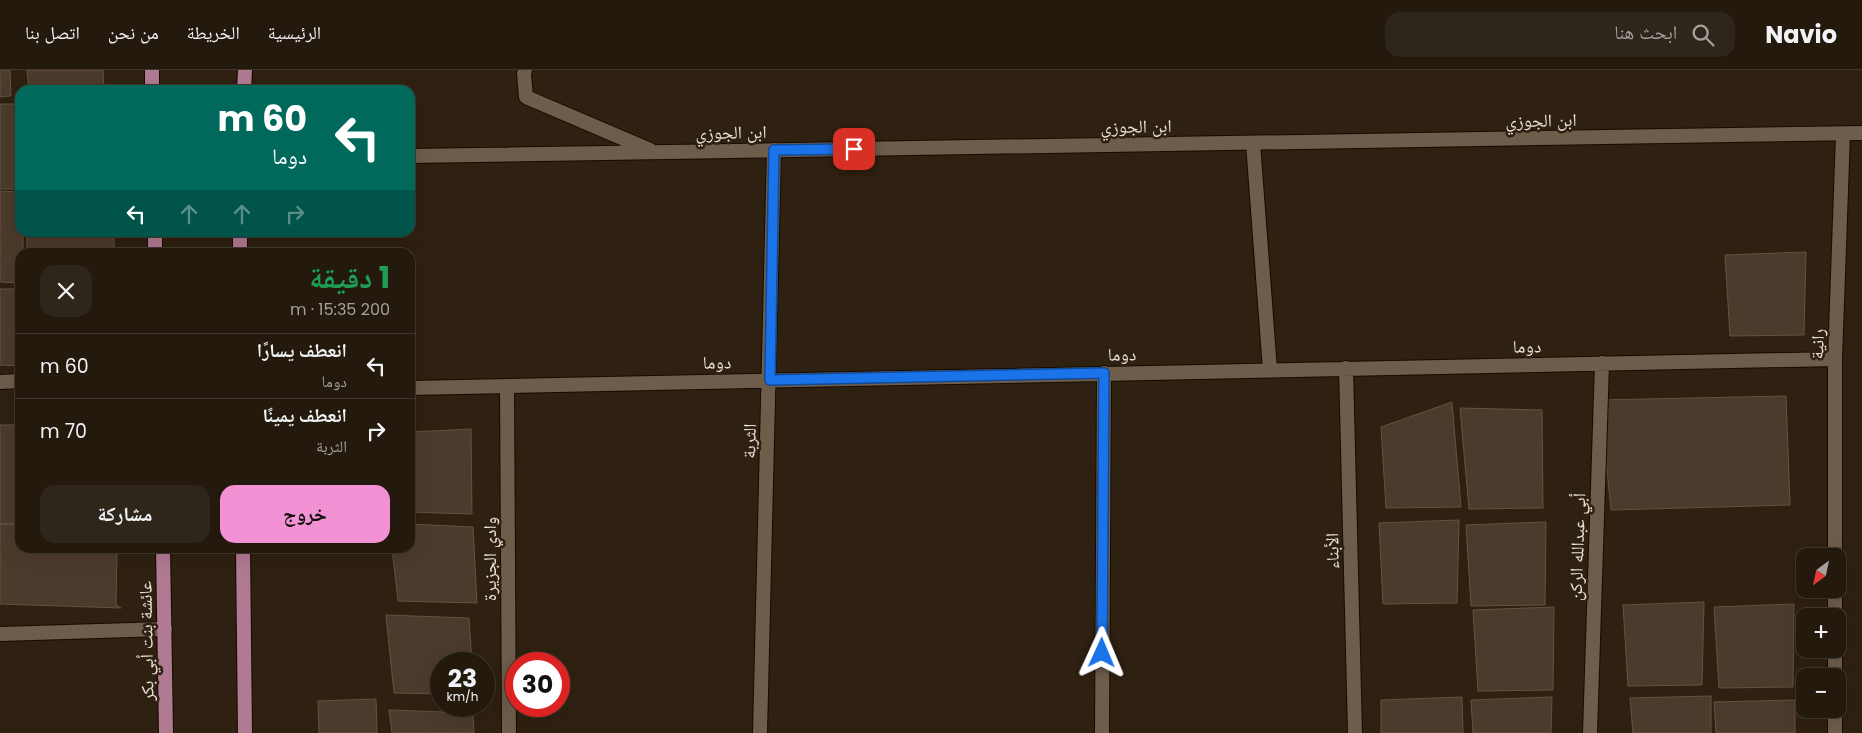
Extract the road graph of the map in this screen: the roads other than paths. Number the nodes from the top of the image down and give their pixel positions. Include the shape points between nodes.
1 (152, 70) edge
2 (245, 70) edge
3 (525, 70) edge
4 (152, 85) edge
5 (244, 85) edge
6 (1862, 133) edge
7 (1843, 134) junction
8 (1253, 143) junction
9 (774, 150) junction
10 (655, 152) junction
11 (415, 156) edge
12 (1836, 359) junction
13 (1602, 363) junction
14 (1346, 368) junction
15 (1270, 370) junction
16 (1104, 373) junction
17 (770, 380) junction
18 (15, 381) edge
19 (0, 382) edge
20 (507, 386) junction
21 (415, 388) edge
22 (1835, 548) edge
23 (163, 553) edge
24 (243, 553) edge
25 (165, 629) junction
26 (0, 634) edge
27 (1835, 718) edge
28 (166, 733) edge
29 (245, 733) edge
30 (509, 733) edge
31 (760, 733) edge
32 (1102, 733) edge
33 (1355, 733) edge
34 (1590, 733) edge
35 (1835, 733) edge

1 - 4 main road
2 - 5 main road
3 - 10 street via 526,97
6 - 7 street, ابن الجوزي
7 - 8 street, ابن الجوزي
7 - 12 street, رانية
8 - 9 street, ابن الجوزي
8 - 15 street
9 - 10 street, ابن الجوزي
9 - 17 street, الثربة
10 - 11 street, ابن الجوزي
12 - 13 street, دوما
12 - 22 street, رانية
13 - 14 street, دوما
13 - 34 street, أبي عبدالله الركن
14 - 15 street, دوما
14 - 33 street, الأبناء
15 - 16 street, دوما
16 - 17 street, دوما
16 - 32 street
17 - 20 street, دوما
17 - 31 street, الثربة
18 - 19 street
20 - 21 street, دوما
20 - 30 street, وادي الجزيرة
23 - 25 main road, عائشة بنت أبي بكر
24 - 29 main road
25 - 26 street
25 - 28 main road, عائشة بنت أبي بكر
27 - 35 street

